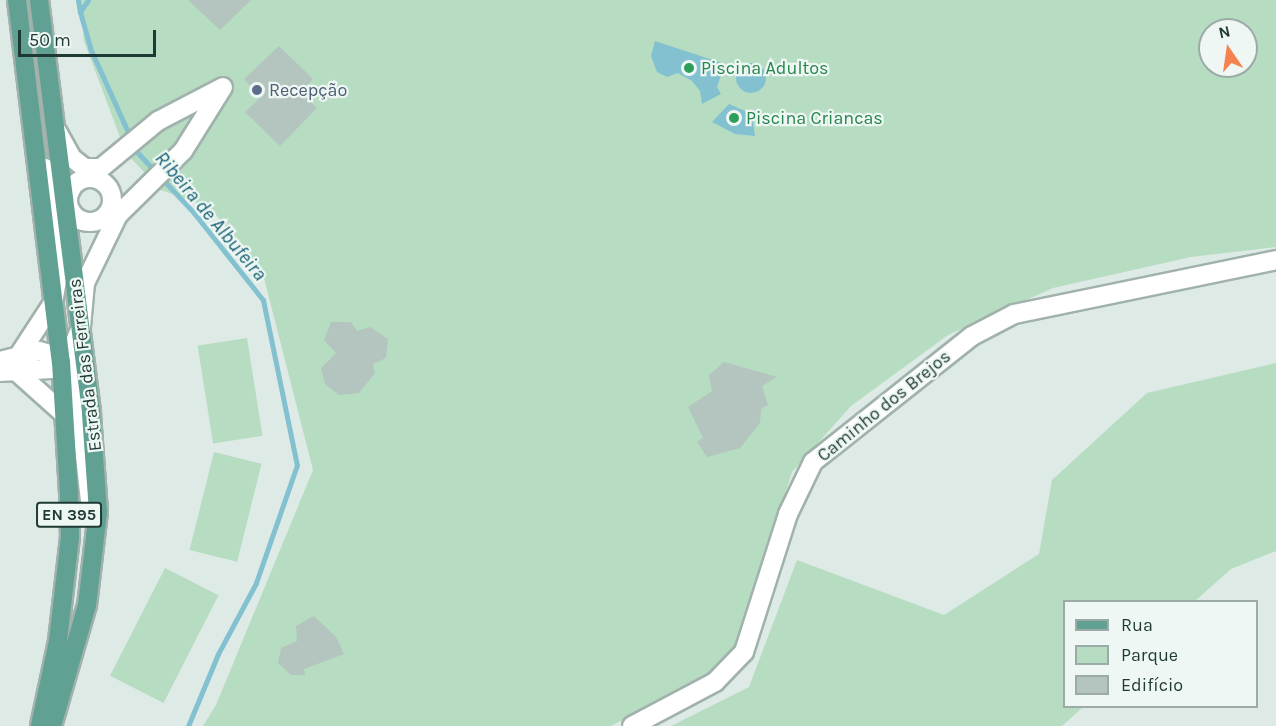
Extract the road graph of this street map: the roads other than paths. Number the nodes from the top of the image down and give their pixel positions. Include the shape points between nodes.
1 (17, 0) edge
2 (39, 0) edge
3 (21, 40) junction
4 (53, 120) junction
5 (96, 173) junction
6 (65, 203) junction
7 (112, 204) junction
8 (83, 221) junction
9 (105, 238) junction
10 (1276, 260) edge
11 (53, 303) junction
12 (81, 327) junction
13 (21, 352) junction
14 (0, 361) edge
15 (61, 362) junction
16 (8, 372) edge
17 (64, 414) junction
18 (96, 535) junction
19 (39, 726) edge
20 (52, 726) edge
21 (632, 726) edge

1 - 3 main road, Estrada das Ferreiras / EN 395
2 - 4 main road, Estrada das Ferreiras / EN 395
3 - 6 street via 31,66 46,183
3 - 11 main road, Estrada das Ferreiras / EN 395
4 - 5 street via 72,158
4 - 6 main road, Estrada das Ferreiras / EN 395
5 - 6 street
5 - 7 street via 107,186
5 - 9 street via 158,121 223,87 183,151 147,182 118,215
6 - 8 street
6 - 8 street
6 - 11 street via 54,234 59,270
6 - 12 main road, Estrada das Ferreiras / EN 395
7 - 8 street via 104,218
7 - 9 street
9 - 12 street via 85,283
10 - 21 street, Caminho dos Brejos via 1014,314 972,336 813,462 788,514 744,652 715,682
11 - 13 street
11 - 15 main road, Estrada das Ferreiras / EN 395
12 - 15 street via 74,351
12 - 18 main road, Estrada das Ferreiras / EN 395 via 97,466
13 - 14 street
13 - 15 street via 54,355
15 - 16 street via 51,369
15 - 17 main road, Estrada das Ferreiras / EN 395
15 - 18 street via 78,394
16 - 17 street
17 - 19 main road, Estrada das Ferreiras / EN 395 via 70,537 58,641
18 - 20 main road, Estrada das Ferreiras / EN 395 via 87,605

